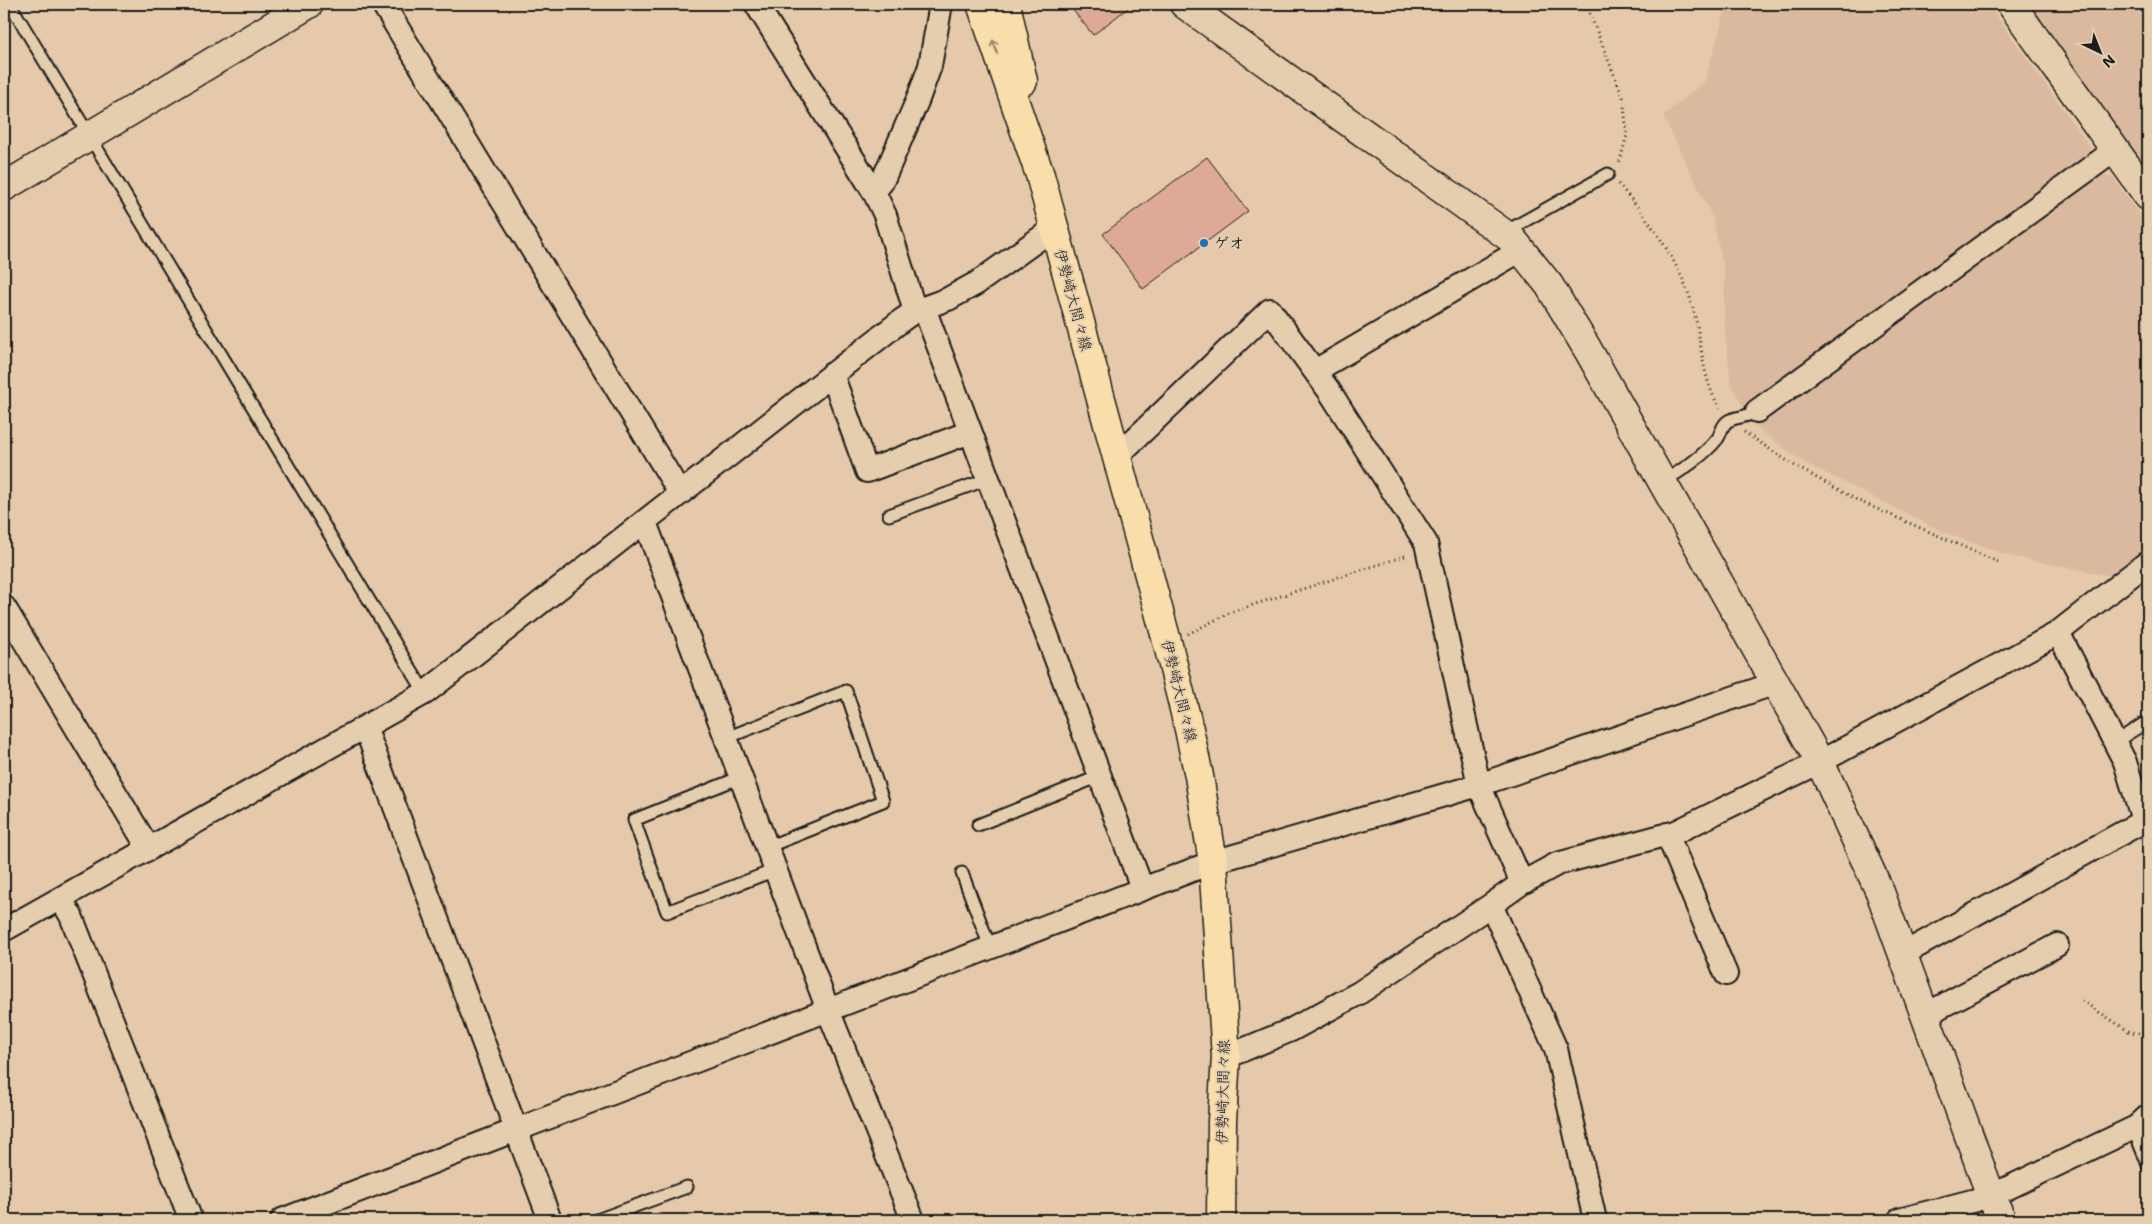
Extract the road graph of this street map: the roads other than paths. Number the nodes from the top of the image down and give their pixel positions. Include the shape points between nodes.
1 (10, 4) edge
2 (309, 4) edge
3 (384, 4) edge
4 (756, 4) edge
5 (942, 4) edge
6 (981, 4) edge
7 (1006, 4) edge
8 (1184, 4) edge
9 (2011, 4) edge
10 (90, 135) junction
11 (2116, 150) junction
12 (1608, 174) road end
13 (1040, 175) junction
14 (4, 187) edge
15 (874, 192) junction
16 (2148, 196) edge
17 (1054, 228) junction
18 (1514, 243) junction
19 (919, 310) junction
20 (1315, 371) junction
21 (832, 374) junction
22 (1757, 411) joint
23 (970, 432) junction
24 (1116, 457) junction
25 (988, 479) junction
26 (1663, 482) junction
27 (680, 493) junction
28 (889, 515) dead end
29 (645, 522) junction
30 (2148, 562) edge
31 (4, 607) edge
32 (2056, 634) junction
33 (1776, 683) junction
34 (425, 693) junction
35 (2148, 721) edge
36 (365, 728) junction
37 (726, 738) junction
38 (2115, 742) junction
39 (1820, 762) junction
40 (1100, 776) junction
41 (741, 777) junction
42 (1479, 785) junction
43 (978, 825) dead end
44 (1667, 834) junction
45 (767, 847) junction
46 (149, 849) junction
47 (1213, 862) junction
48 (776, 870) junction
49 (962, 874) dead end
50 (1522, 883) junction
51 (1142, 888) junction
52 (61, 899) junction
53 (1491, 906) junction
54 (4, 930) edge
55 (2057, 945) dead end
56 (990, 947) junction
57 (1903, 954) junction
58 (1726, 974) dead end
59 (828, 1010) junction
60 (1925, 1016) junction
61 (1226, 1057) junction
62 (2142, 1122) edge
63 (516, 1131) junction
64 (2148, 1165) edge
65 (687, 1187) dead end
66 (1991, 1196) junction
67 (191, 1220) edge
68 (282, 1220) edge
69 (550, 1220) edge
70 (597, 1220) edge
71 (913, 1220) edge
72 (1221, 1220) edge
73 (1595, 1220) edge
74 (1899, 1220) edge
75 (2002, 1220) edge

1 - 10 lane
2 - 10 street
3 - 27 street
4 - 15 street
5 - 15 street via 930,66 882,182
13 -> 6 main road, 伊勢崎大間々線
7 - 13 main road, 伊勢崎大間々線 via 1032,119
8 - 18 street
9 - 11 street
10 - 14 street
10 - 34 lane
11 - 16 street
11 - 22 street
12 - 18 lane via 1514,227
13 - 17 main road, 伊勢崎大間々線
15 - 19 street
17 - 19 street via 977,283
17 - 24 main road, 伊勢崎大間々線
18 - 20 street
18 - 26 street via 1549,285
19 - 21 street
19 - 23 street
20 - 24 street via 1270,310
20 - 42 street via 1427,548
21 - 23 street via 867,471
21 - 27 street
22 - 26 lane via 1729,420 1702,453
23 - 25 street
24 - 47 main road, 伊勢崎大間々線 via 1189,729
25 - 28 lane
25 - 40 street
26 - 33 street
27 - 29 street
29 - 34 street
29 - 37 street
30 - 32 street
31 - 46 street
32 - 38 street
32 - 39 street
33 - 39 street
33 - 42 street
34 - 36 street
35 - 38 lane
36 - 46 street
36 - 63 street
37 - 41 street
37 - 45 lane via 846,691 883,801
38 - 57 street via 2125,762 2141,814 2140,823
39 - 44 street
39 - 57 street via 1880,892
40 - 43 lane
40 - 51 street
41 - 45 street
41 - 48 lane via 634,820 667,912
42 - 47 street
42 - 50 street
44 - 50 street via 1557,864
44 - 58 street
45 - 48 street
46 - 52 street
47 - 51 street
47 - 61 main road, 伊勢崎大間々線
48 - 59 street
49 - 56 lane
50 - 53 street
51 - 56 street
52 - 54 street
52 - 67 street via 71,916
53 - 61 street via 1359,994 1291,1030
53 - 73 street via 1556,1049
55 - 60 street
56 - 59 street
57 - 60 street
59 - 63 street
59 - 71 street
60 - 66 street
61 - 72 main road, 伊勢崎大間々線
62 - 64 lane via 2136,1138
62 - 66 street
63 - 68 street
63 - 69 street
65 - 70 lane
66 - 74 street
66 - 75 street

